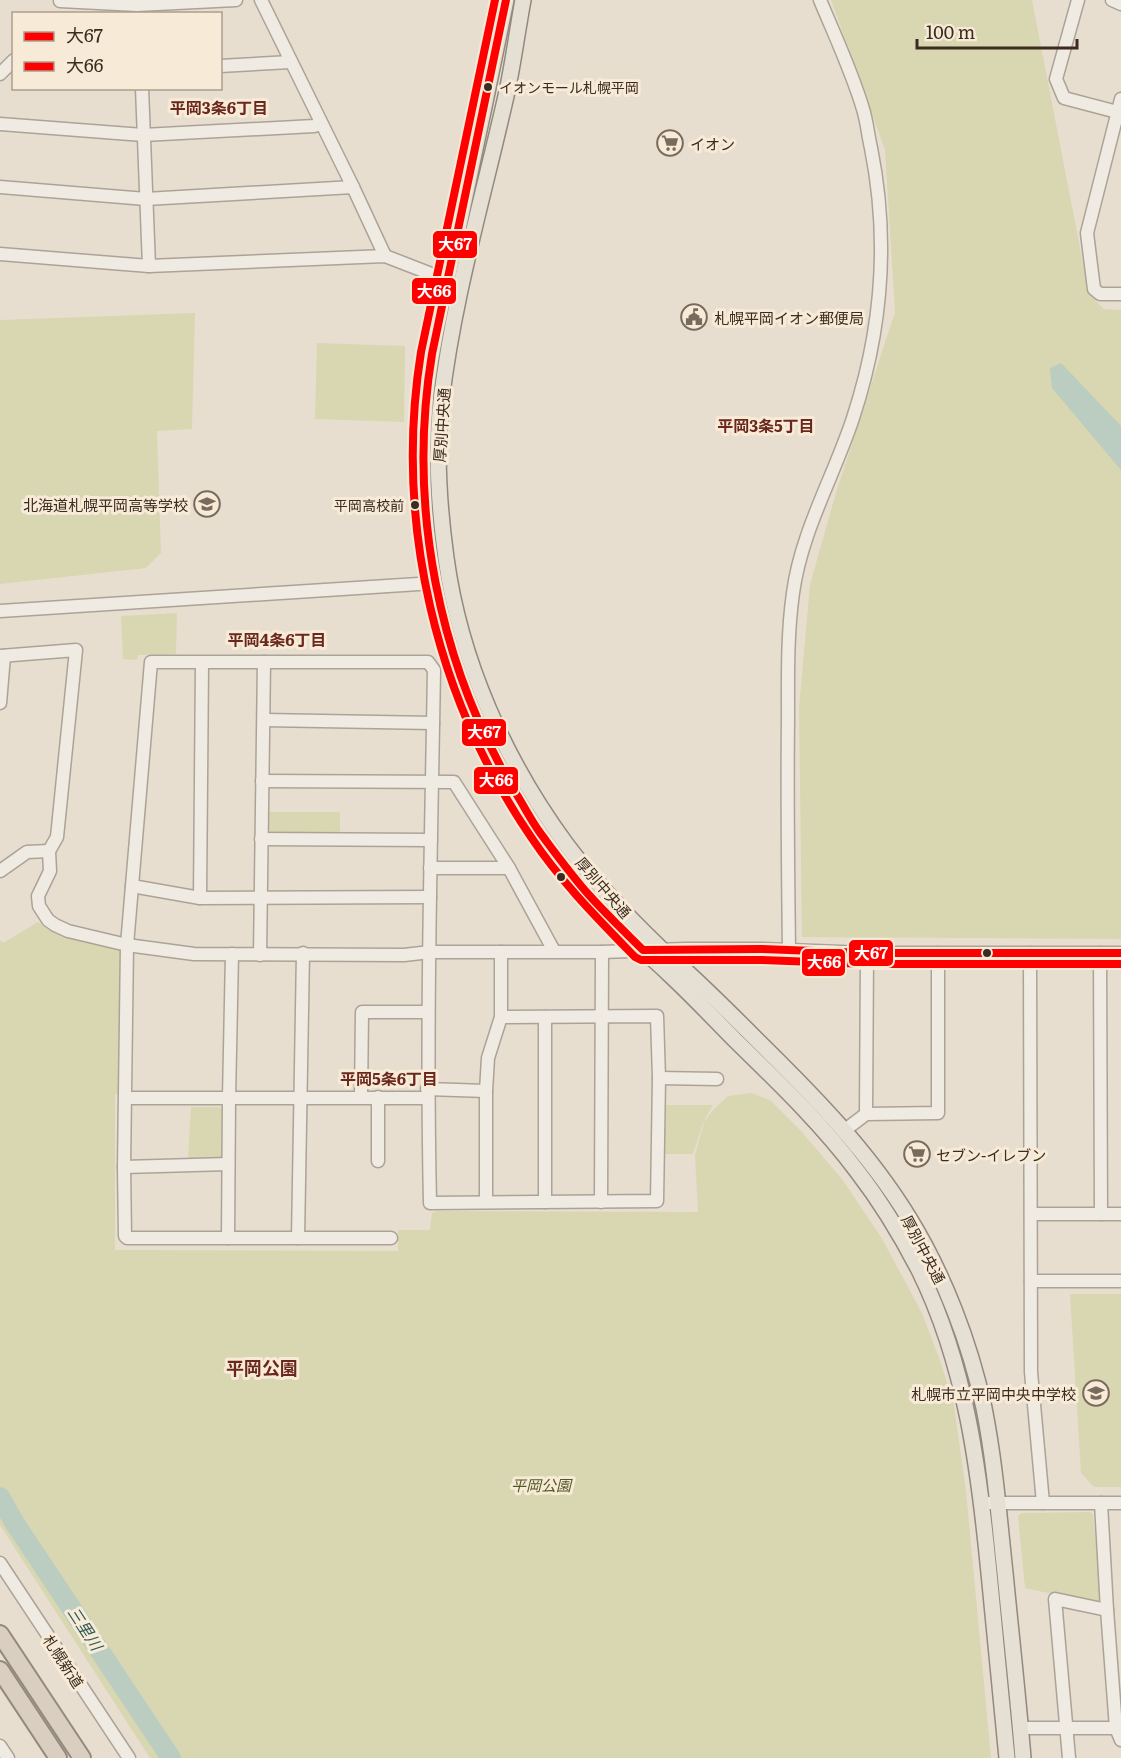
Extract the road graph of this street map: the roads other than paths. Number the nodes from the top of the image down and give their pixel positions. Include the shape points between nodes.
1 (236, 0) edge
2 (261, 0) edge
3 (506, 0) edge
4 (523, 0) edge
5 (820, 0) edge
6 (1078, 0) edge
7 (1112, 0) edge
8 (1121, 4) edge
9 (59, 5) edge
10 (137, 6) edge
11 (12, 62) edge
12 (290, 62) junction
13 (222, 66) edge
14 (0, 74) edge
15 (142, 90) edge
16 (1121, 99) edge
17 (1119, 113) edge
18 (0, 124) edge
19 (321, 124) junction
20 (143, 135) junction
21 (0, 187) edge
22 (353, 187) junction
23 (146, 199) junction
24 (0, 254) edge
25 (385, 256) junction
26 (149, 266) junction
27 (448, 277) junction
28 (1121, 294) edge
29 (434, 583) junction
30 (0, 611) edge
31 (2, 656) edge
32 (264, 662) junction
33 (202, 663) junction
34 (0, 703) edge
35 (264, 720) junction
36 (433, 723) junction
37 (262, 781) junction
38 (432, 781) junction
39 (261, 839) junction
40 (431, 840) junction
41 (49, 851) junction
42 (430, 868) junction
43 (509, 868) junction
44 (0, 871) edge
45 (132, 886) junction
46 (430, 897) junction
47 (200, 898) junction
48 (261, 898) junction
49 (127, 945) junction
50 (643, 950) junction
51 (661, 950) junction
52 (554, 951) junction
53 (789, 951) junction
54 (430, 952) junction
55 (501, 952) junction
56 (602, 952) junction
57 (303, 953) junction
58 (867, 953) junction
59 (939, 953) junction
60 (1030, 953) junction
61 (1100, 953) junction
62 (1121, 953) edge
63 (232, 954) junction
64 (260, 955) junction
65 (427, 1012) junction
66 (601, 1016) junction
67 (501, 1017) junction
68 (545, 1017) junction
69 (659, 1078) junction
70 (717, 1079) dead end
71 (486, 1091) junction
72 (427, 1093) junction
73 (361, 1097) junction
74 (378, 1097) junction
75 (126, 1098) junction
76 (228, 1098) junction
77 (300, 1098) junction
78 (866, 1114) junction
79 (845, 1130) junction
80 (378, 1161) dead end
81 (228, 1164) junction
82 (124, 1167) junction
83 (486, 1202) junction
84 (545, 1202) junction
85 (601, 1202) junction
86 (1031, 1214) junction
87 (1101, 1214) junction
88 (1121, 1214) edge
89 (228, 1238) junction
90 (298, 1238) junction
91 (391, 1238) dead end
92 (1031, 1281) junction
93 (1121, 1281) edge
94 (1043, 1503) junction
95 (1101, 1503) junction
96 (1121, 1503) edge
97 (990, 1504) junction
98 (0, 1563) edge
99 (1107, 1610) junction
100 (0, 1634) edge
101 (0, 1670) edge
102 (1021, 1728) junction
103 (1119, 1728) edge
104 (1066, 1729) junction
105 (1121, 1740) edge
106 (0, 1746) edge
107 (8, 1758) edge
108 (58, 1758) edge
109 (82, 1758) edge
110 (129, 1758) edge
111 (1007, 1758) edge
112 (1023, 1758) edge
113 (1069, 1758) edge

1 - 10 street
2 - 12 street
3 - 27 main road, 厚別中央通
4 - 51 main road, 厚別中央通 via 508,90 462,285 441,405 438,472 446,561 469,656 512,758 566,843
5 - 53 street via 863,110 882,242 874,338 862,389 803,548 793,592 787,767
6 - 17 street via 1056,79 1064,98
7 - 8 street
9 - 10 street
11 - 14 street
12 - 13 street
12 - 19 street
15 - 20 street
16 - 17 street
17 - 28 street via 1087,233 1094,289 1100,294
18 - 20 street
19 - 20 street
19 - 22 street
20 - 23 street
21 - 23 street
22 - 23 street
22 - 25 street
23 - 26 street
24 - 26 street
25 - 26 street
25 - 27 street
27 - 29 main road, 厚別中央通 via 426,392 422,468
29 - 30 street
29 - 50 main road, 厚別中央通 via 458,675 476,721 511,788 547,844 582,888
31 - 34 street
31 - 41 street via 76,650 57,837
32 - 33 street
32 - 35 street
32 - 36 street via 428,662 434,670
33 - 45 street via 151,663
33 - 47 street
35 - 36 street
35 - 37 street
36 - 38 street
37 - 38 street
37 - 39 street
38 - 40 street
38 - 43 street via 454,782
39 - 40 street
39 - 48 street
40 - 42 street
41 - 44 street via 27,852
41 - 49 street via 50,871 38,896 48,920 68,931
42 - 43 street
42 - 46 street
43 - 52 street
45 - 47 street
45 - 49 street
46 - 48 street
46 - 54 street
47 - 48 street
48 - 64 street
49 - 63 street via 194,954
49 - 75 street
50 - 51 street
50 - 56 street
50 - 97 main road, 厚別中央通 via 808,1113 854,1166 893,1224 920,1272 951,1351
51 - 53 street
51 - 79 main road, 厚別中央通
52 - 55 street
52 - 56 street
53 - 58 street
54 - 55 street
54 - 57 street
54 - 65 street
55 - 67 street
56 - 66 street
57 - 64 street
57 - 77 street
58 - 59 street
58 - 78 street
59 - 60 street
59 - 78 street via 938,1113
60 - 61 street
60 - 86 street
61 - 62 street
61 - 87 street
63 - 64 street
63 - 76 street
65 - 72 street
65 - 73 street via 362,1012
66 - 68 street
66 - 69 street via 657,1016
66 - 85 street
67 - 68 street
67 - 71 street via 488,1058
68 - 84 street
69 - 70 street
69 - 85 street via 657,1201
71 - 72 street
71 - 83 street
72 - 74 street
72 - 83 street via 430,1203
73 - 74 street
73 - 77 street
74 - 80 street
75 - 76 street
75 - 82 street
76 - 77 street
76 - 81 street
77 - 90 street
78 - 79 street
79 - 97 main road, 厚別中央通 via 908,1216 956,1317 984,1405 994,1462
81 - 82 street
81 - 89 street
82 - 89 street via 127,1239
83 - 84 street
84 - 85 street
86 - 87 street
86 - 92 street
87 - 88 street
89 - 90 street
90 - 91 street
92 - 93 street
92 - 94 street via 1031,1372
94 - 95 street
94 - 97 street
95 - 96 street
95 - 99 street
97 - 102 main road, 厚別中央通
97 - 111 main road, 厚別中央通
98 - 110 street, 札幌新道
99 - 103 street
99 - 104 street via 1055,1599
100 - 109 highway
101 - 108 highway
102 - 104 street
102 - 112 main road, 厚別中央通
103 - 104 street
103 - 105 street
104 - 113 street
106 - 107 street

